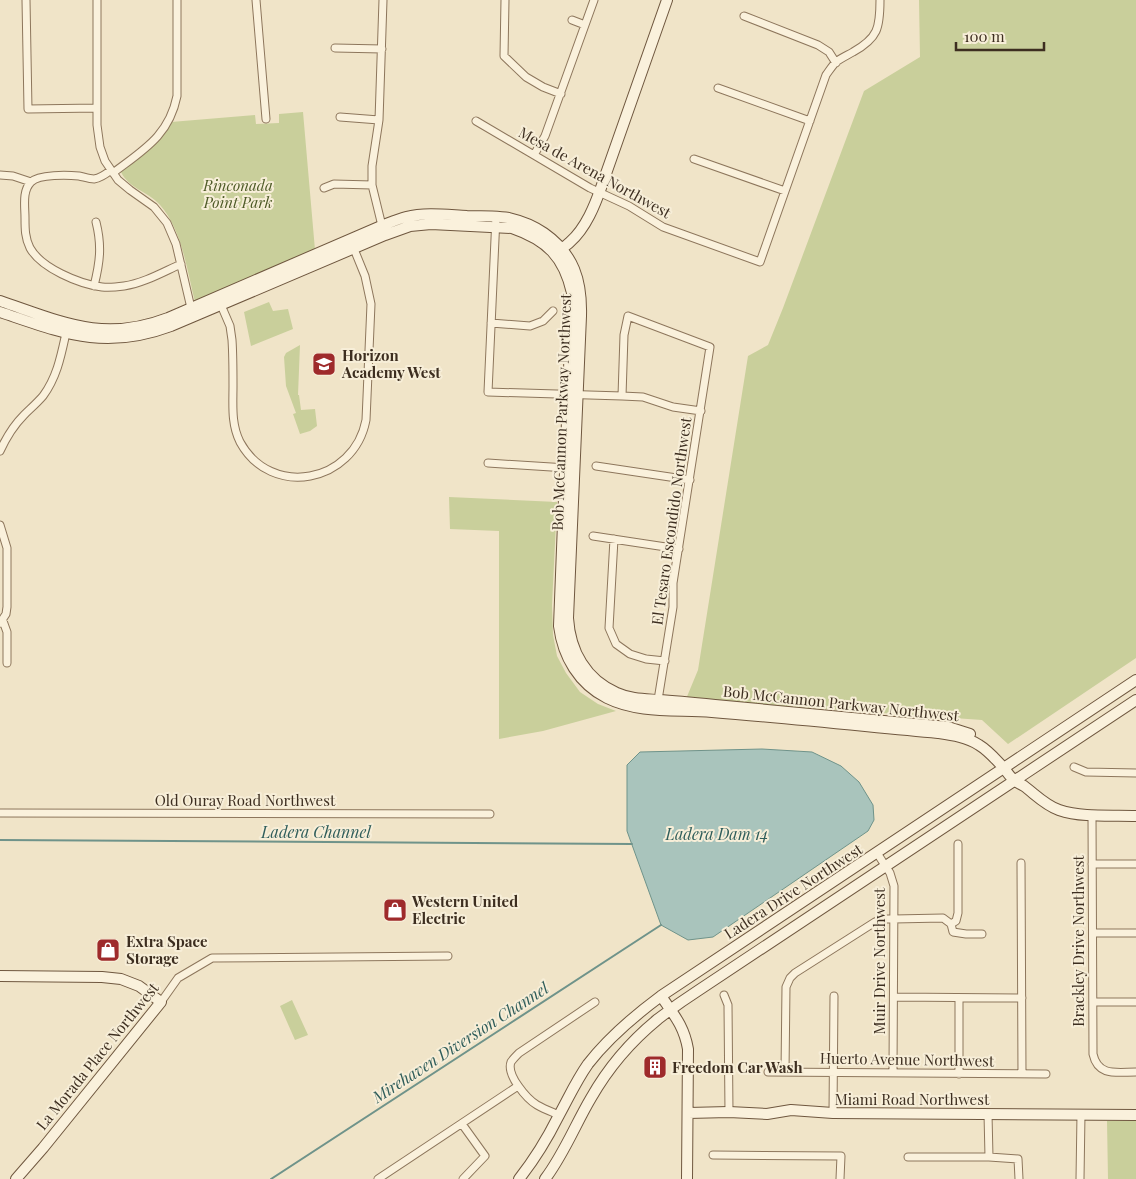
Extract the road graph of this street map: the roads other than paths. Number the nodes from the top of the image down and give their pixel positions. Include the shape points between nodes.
1 (26, 0) edge
2 (97, 0) edge
3 (177, 0) edge
4 (256, 0) edge
5 (383, 0) edge
6 (505, 0) edge
7 (594, 0) edge
8 (666, 0) edge
9 (880, 0) edge
10 (744, 16) dead end
11 (572, 20) dead end
12 (585, 25) junction
13 (336, 48) dead end
14 (382, 49) junction
15 (836, 62) junction
16 (718, 88) dead end
17 (561, 94) junction
18 (97, 108) junction
19 (340, 117) dead end
20 (266, 119) dead end
21 (379, 120) junction
22 (476, 121) dead end
23 (810, 121) junction
24 (534, 155) junction
25 (694, 159) dead end
26 (112, 172) junction
27 (0, 175) edge
28 (31, 182) junction
29 (372, 185) junction
30 (324, 188) dead end
31 (785, 191) junction
32 (600, 193) junction
33 (96, 222) dead end
34 (496, 222) junction
35 (383, 230) junction
36 (352, 244) junction
37 (558, 251) junction
38 (181, 264) junction
39 (94, 286) junction
40 (0, 300) edge
41 (220, 301) junction
42 (553, 311) dead end
43 (0, 312) edge
44 (193, 312) junction
45 (491, 323) junction
46 (67, 329) junction
47 (574, 395) junction
48 (622, 396) junction
49 (701, 411) junction
50 (0, 451) edge
51 (488, 463) dead end
52 (596, 466) dead end
53 (570, 468) junction
54 (690, 480) junction
55 (0, 525) edge
56 (593, 536) dead end
57 (614, 539) junction
58 (679, 549) junction
59 (4, 561) edge
60 (1, 622) edge
61 (665, 661) junction
62 (8, 663) dead end
63 (1136, 680) edge
64 (658, 700) junction
65 (1136, 700) edge
66 (1007, 766) junction
67 (1074, 767) dead end
68 (1136, 773) edge
69 (1019, 781) junction
70 (0, 813) edge
71 (490, 814) dead end
72 (1092, 815) junction
73 (1136, 816) edge
74 (958, 844) dead end
75 (877, 853) junction
76 (1022, 863) dead end
77 (1092, 864) junction
78 (1136, 864) edge
79 (886, 866) junction
80 (894, 919) junction
81 (951, 924) junction
82 (1093, 933) junction
83 (1136, 933) edge
84 (982, 934) dead end
85 (448, 956) dead end
86 (0, 976) edge
87 (724, 994) dead end
88 (661, 996) junction
89 (834, 996) dead end
90 (894, 997) junction
91 (960, 998) junction
92 (1022, 998) junction
93 (161, 1002) junction
94 (595, 1002) dead end
95 (1093, 1002) junction
96 (1136, 1002) edge
97 (671, 1010) junction
98 (768, 1072) dead end
99 (785, 1072) junction
100 (833, 1072) junction
101 (893, 1072) junction
102 (1136, 1072) edge
103 (959, 1074) junction
104 (1022, 1074) junction
105 (1046, 1074) dead end
106 (518, 1086) junction
107 (688, 1112) junction
108 (728, 1112) junction
109 (833, 1113) junction
110 (988, 1114) junction
111 (1081, 1114) junction
112 (559, 1115) junction
113 (1136, 1115) edge
114 (462, 1124) junction
115 (713, 1155) dead end
116 (908, 1157) dead end
117 (989, 1157) junction
118 (16, 1179) edge
119 (378, 1179) edge
120 (464, 1179) edge
121 (519, 1179) edge
122 (545, 1179) edge
123 (688, 1179) edge
124 (840, 1179) edge
125 (1019, 1179) edge
126 (1080, 1179) edge

1 - 18 street via 28,109
2 - 18 street
3 - 26 street via 177,96 174,109 162,133
4 - 20 street
5 - 14 street
6 - 17 street via 504,56 526,77
7 - 12 street
8 - 32 street
9 - 15 street via 880,18 873,37
10 - 15 street via 818,45
11 - 12 street
12 - 17 street
13 - 14 street
14 - 21 street
15 - 23 street via 826,75
16 - 23 street
17 - 24 street
18 - 26 street via 98,140
19 - 21 street
21 - 29 street
22 - 24 street, Mesa de Arena Northwest
23 - 31 street
24 - 32 street, Mesa de Arena Northwest
25 - 31 street
26 - 28 street via 94,179 45,176
26 - 38 street via 163,217 174,237
27 - 28 street
28 - 39 street via 25,193 25,224 26,236 36,257 67,276
29 - 30 street via 334,184
29 - 35 street
31 - 32 street, Mesa de Arena Northwest via 760,262 663,226
32 - 37 street via 584,225
33 - 39 street via 100,254
34 - 35 street, Bob McCannon Parkway Northwest via 431,224
34 - 37 street, Bob McCannon Parkway Northwest via 534,237
34 - 45 street
35 - 36 street, Bob McCannon Parkway Northwest
36 - 41 street, Bob McCannon Parkway Northwest
36 - 41 street via 365,276 371,304 365,427 355,448 340,464 319,474 304,477 282,475 261,465 245,449 233,421 232,340
37 - 47 street, Bob McCannon Parkway Northwest via 572,293
38 - 39 street via 132,284 110,288
38 - 44 street
40 - 46 street, Bob McCannon Parkway Northwest
41 - 44 street, Bob McCannon Parkway Northwest
42 - 45 street via 543,321 530,326
43 - 46 street, Bob McCannon Parkway Northwest
44 - 46 street, Bob McCannon Parkway Northwest via 160,330 128,338 95,338
45 - 47 street via 488,392
46 - 50 street via 52,381 43,396 12,430
47 - 48 street
47 - 53 street, Bob McCannon Parkway Northwest
48 - 49 street
48 - 49 street, El Tesaro Escondido Northwest via 624,335 628,316 710,346
49 - 54 street, El Tesaro Escondido Northwest
51 - 53 street
52 - 54 street
53 - 64 street, Bob McCannon Parkway Northwest via 568,618 572,645 584,668 603,685 632,698
53 - 66 street, Bob McCannon Parkway Northwest via 560,638 570,663 585,683 596,691 632,706 938,733 968,739
54 - 58 street, El Tesaro Escondido Northwest
55 - 59 street via 6,544
56 - 57 street
57 - 58 street
57 - 61 street via 609,628 616,644 630,654
58 - 61 street, El Tesaro Escondido Northwest
59 - 60 street via 7,610
60 - 62 street via 7,632
61 - 64 street, El Tesaro Escondido Northwest
63 - 66 street, Ladera Drive Northwest
64 - 66 street, Bob McCannon Parkway Northwest via 948,727 982,740
65 - 69 street, Ladera Drive Northwest
66 - 69 street
66 - 75 street, Ladera Drive Northwest
67 - 68 street via 1086,772
69 - 72 street via 1040,800 1058,810
69 - 79 street, Ladera Drive Northwest
70 - 71 street, Old Ouray Road Northwest
72 - 73 street
72 - 77 street, Brackley Drive Northwest
74 - 81 street via 958,914
75 - 79 street, Muir Drive Northwest
75 - 88 street, Ladera Drive Northwest
76 - 92 street
77 - 78 street
77 - 82 street, Brackley Drive Northwest
79 - 80 street, Muir Drive Northwest via 894,886
79 - 97 street, Ladera Drive Northwest
80 - 81 street via 943,918
80 - 90 street, Muir Drive Northwest
80 - 99 street via 883,919 868,926 790,978 785,994
81 - 84 street via 953,932 959,934
82 - 83 street
82 - 95 street, Brackley Drive Northwest
85 - 93 street, La Morada Place Northwest via 212,958 178,978
86 - 93 street via 121,979 139,986
87 - 108 street via 728,1005
88 - 97 street
88 - 112 street, Ladera Drive Northwest via 623,1026 603,1047 578,1079
89 - 100 street
90 - 91 street
90 - 101 street, Muir Drive Northwest
91 - 92 street
91 - 103 street
92 - 104 street
93 - 118 street, La Morada Place Northwest
94 - 106 street via 519,1052 510,1069
95 - 96 street
95 - 102 street, Brackley Drive Northwest via 1092,1047 1097,1066 1112,1072
97 - 107 street via 686,1036
97 - 122 street, Ladera Drive Northwest via 643,1032 616,1061
98 - 99 street, Huerto Avenue Northwest
99 - 100 street, Huerto Avenue Northwest
100 - 101 street, Huerto Avenue Northwest
100 - 109 street
101 - 103 street, Huerto Avenue Northwest
103 - 104 street, Huerto Avenue Northwest
104 - 105 street, Huerto Avenue Northwest
106 - 112 street via 536,1105
106 - 114 street
107 - 108 street, Miami Road Northwest
107 - 123 street
108 - 109 street, Miami Road Northwest via 767,1114 791,1110
109 - 110 street, Miami Road Northwest
110 - 111 street, Miami Road Northwest
110 - 117 street
111 - 113 street, Miami Road Northwest
111 - 126 street
112 - 121 street, Ladera Drive Northwest
114 - 119 street
114 - 120 street via 485,1156
115 - 124 street via 841,1156
116 - 117 street
117 - 125 street via 1018,1158

